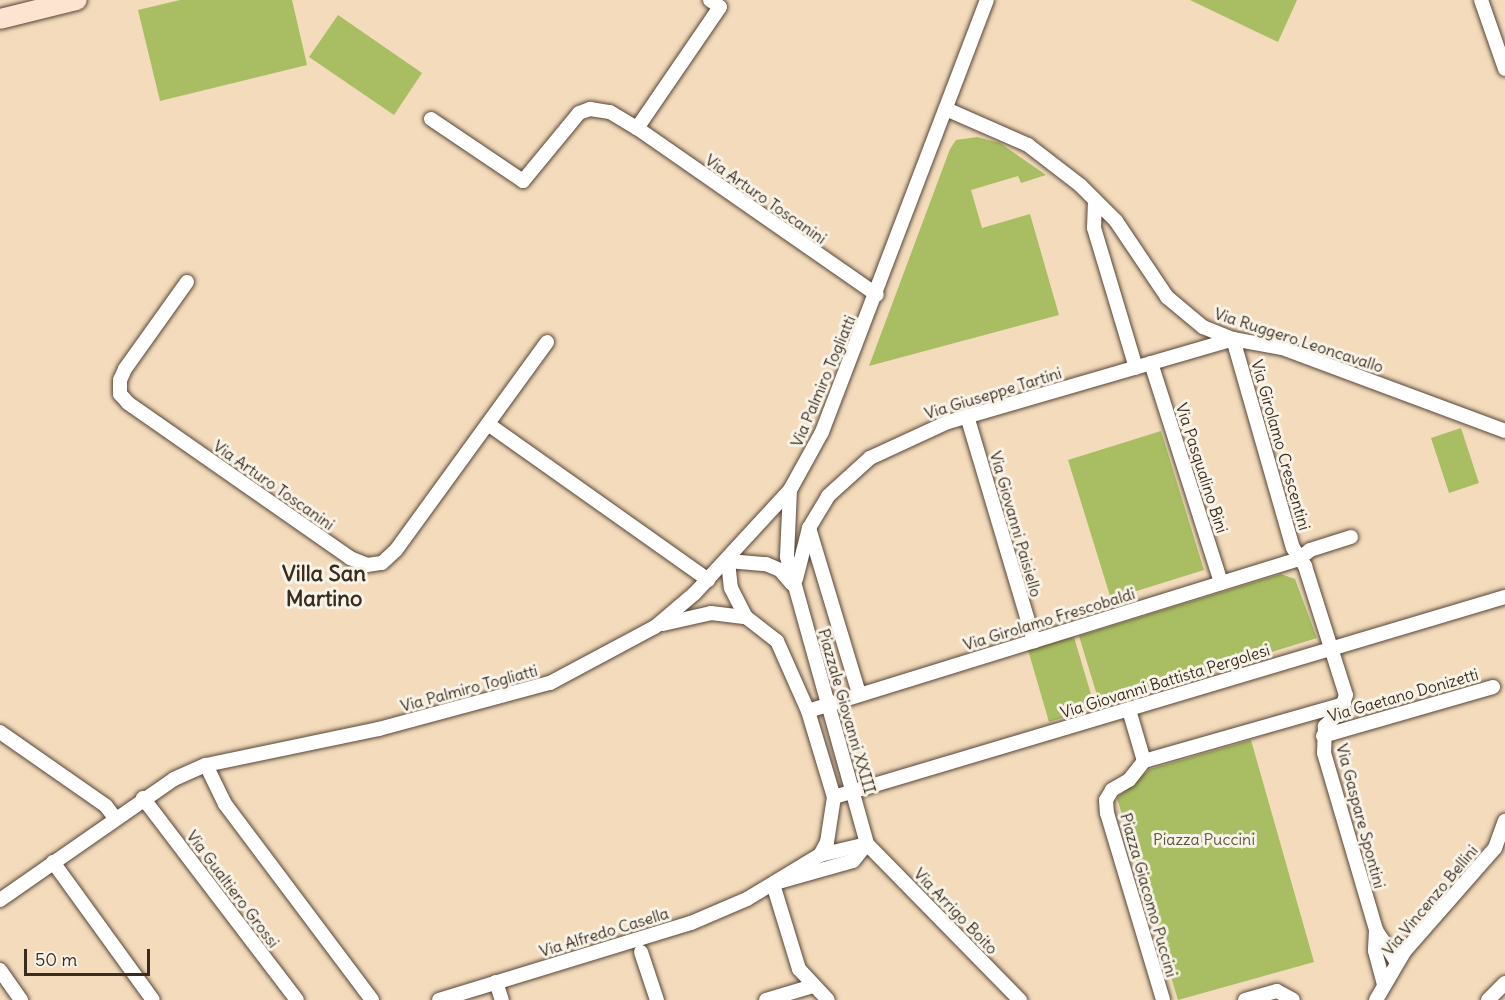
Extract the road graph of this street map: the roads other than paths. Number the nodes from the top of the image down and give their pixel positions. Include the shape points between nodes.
1 (76, 0) edge
2 (710, 0) edge
3 (987, 0) edge
4 (1481, 0) edge
5 (0, 19) edge
6 (1505, 69) edge
7 (946, 110) junction
8 (431, 119) dead end
9 (637, 128) junction
10 (1095, 200) junction
11 (187, 282) dead end
12 (877, 295) junction
13 (1203, 327) junction
14 (1233, 339) junction
15 (547, 342) dead end
16 (1175, 356) junction
17 (1151, 363) junction
18 (1136, 368) junction
19 (967, 416) junction
20 (488, 424) junction
21 (1505, 430) edge
22 (790, 490) junction
23 (809, 528) junction
24 (1352, 537) dead end
25 (1299, 559) junction
26 (728, 561) junction
27 (708, 580) junction
28 (1221, 583) junction
29 (795, 588) junction
30 (1505, 597) edge
31 (746, 617) junction
32 (655, 627) junction
33 (1034, 641) junction
34 (1333, 648) junction
35 (1493, 687) dead end
36 (859, 694) junction
37 (1345, 704) junction
38 (828, 705) junction
39 (1129, 710) junction
40 (808, 711) junction
41 (0, 732) edge
42 (1323, 736) junction
43 (1144, 761) junction
44 (206, 765) junction
45 (853, 792) junction
46 (834, 797) junction
47 (143, 798) junction
48 (115, 818) junction
49 (1505, 821) edge
50 (867, 844) junction
51 (820, 855) junction
52 (53, 862) junction
53 (773, 884) junction
54 (0, 900) edge
55 (1376, 930) junction
56 (641, 952) dead end
57 (1397, 962) junction
58 (0, 970) edge
59 (496, 982) junction
60 (1505, 983) edge
61 (1384, 984) junction
62 (813, 986) junction
63 (21, 1000) edge
64 (153, 1000) edge
65 (297, 1000) edge
66 (372, 1000) edge
67 (439, 1000) edge
68 (502, 1000) edge
69 (657, 1000) edge
70 (766, 1000) edge
71 (828, 1000) edge
72 (1020, 1000) edge
73 (1163, 1000) edge
74 (1245, 1000) edge
75 (1293, 1000) edge
76 (1376, 1000) edge
77 (1488, 1000) edge

1 - 5 street
2 - 9 street via 720,7
3 - 7 street, Via Palmiro Togliatti
4 - 6 street
7 - 10 street, Via Ruggero Leoncavallo via 1028,145
7 - 12 street, Via Palmiro Togliatti
8 - 9 street, Via Arturo Toscanini via 523,181 579,113 590,109 610,112
9 - 12 street, Via Arturo Toscanini
10 - 13 street, Via Ruggero Leoncavallo via 1116,220 1167,297
10 - 18 street via 1094,228
11 - 20 street, Via Arturo Toscanini via 125,369 120,394 350,558 367,565 382,562 390,555
12 - 22 street, Via Palmiro Togliatti via 822,432
13 - 14 street, Via Ruggero Leoncavallo
13 - 16 street, Via Giuseppe Tartini via 1195,341
14 - 16 street, Via Giuseppe Tartini
14 - 21 street, Via Ruggero Leoncavallo via 1307,357
14 - 25 street, Via Girolamo Crescentini
15 - 20 street, Via Arturo Toscanini
16 - 17 street, Via Giuseppe Tartini
17 - 18 street, Via Giuseppe Tartini
17 - 28 street, Via Pasqualino Bini
18 - 19 street, Via Giuseppe Tartini
19 - 23 street, Via Giuseppe Tartini via 870,458 828,496
19 - 33 street, Via Giovanni Paisiello
20 - 27 street
22 - 26 street, Via Palmiro Togliatti
22 - 29 street, Piazzale Giovanni XXIII via 786,557
23 - 29 street, Via Giuseppe Tartini
23 - 36 street
24 - 25 street, Via Girolamo Frescobaldi via 1310,550
25 - 28 street, Via Girolamo Frescobaldi
25 - 34 street
26 - 27 street, Via Palmiro Togliatti
26 - 29 street, Piazzale Giovanni XXIII via 766,564 780,570
26 - 31 street via 731,588
27 - 32 street, Via Palmiro Togliatti
28 - 33 street, Via Girolamo Frescobaldi
29 - 38 street, Piazzale Giovanni XXIII
30 - 34 street, Via Giovanni Battista Pergolesi
31 - 32 street via 711,613
31 - 40 street via 777,640
32 - 44 street, Via Palmiro Togliatti via 598,659 531,689 390,726
33 - 36 street, Via Girolamo Frescobaldi
34 - 37 street
34 - 39 street, Via Giovanni Battista Pergolesi
35 - 42 street, Via Gaetano Donizetti
36 - 38 street, Via Girolamo Frescobaldi
37 - 42 street, Via Gaspare Spontini via 1324,726
37 - 43 street
38 - 40 street, Via Girolamo Frescobaldi
38 - 45 street, Piazzale Giovanni XXIII
39 - 43 street
39 - 45 street, Via Giovanni Battista Pergolesi
40 - 46 street
41 - 48 street via 106,806
42 - 55 street, Via Gaspare Spontini via 1324,753
43 - 73 street, Piazza Giacomo Puccini via 1129,780 1112,790 1106,800 1107,813
44 - 47 street, Via Palmiro Togliatti
44 - 66 street via 225,804
45 - 46 street, Via Giovanni Battista Pergolesi
45 - 50 street, Piazzale Giovanni XXIII
46 - 51 street via 827,842
47 - 48 street, Via Palmiro Togliatti
47 - 65 street, Via Gualtiero Grossi
48 - 52 street, Via Palmiro Togliatti
49 - 57 street, Via Vincenzo Bellini via 1495,848
50 - 51 street, Via Alfredo Casella
50 - 53 street, Via Alfredo Casella via 853,861
50 - 72 street, Via Arrigo Boito
51 - 53 street, Via Alfredo Casella
52 - 54 street, Via Palmiro Togliatti
52 - 64 street
53 - 59 street, Via Alfredo Casella via 691,923
53 - 62 street via 800,969
55 - 57 street, Via Gaspare Spontini
55 - 61 street, Via Gaspare Spontini via 1375,951
56 - 69 street
57 - 61 street, Via Vincenzo Bellini
58 - 63 street
59 - 67 street, Via Alfredo Casella
59 - 68 street
60 - 77 street
61 - 76 street, Via Vincenzo Bellini
62 - 70 street
62 - 71 street
74 - 75 street via 1277,991

